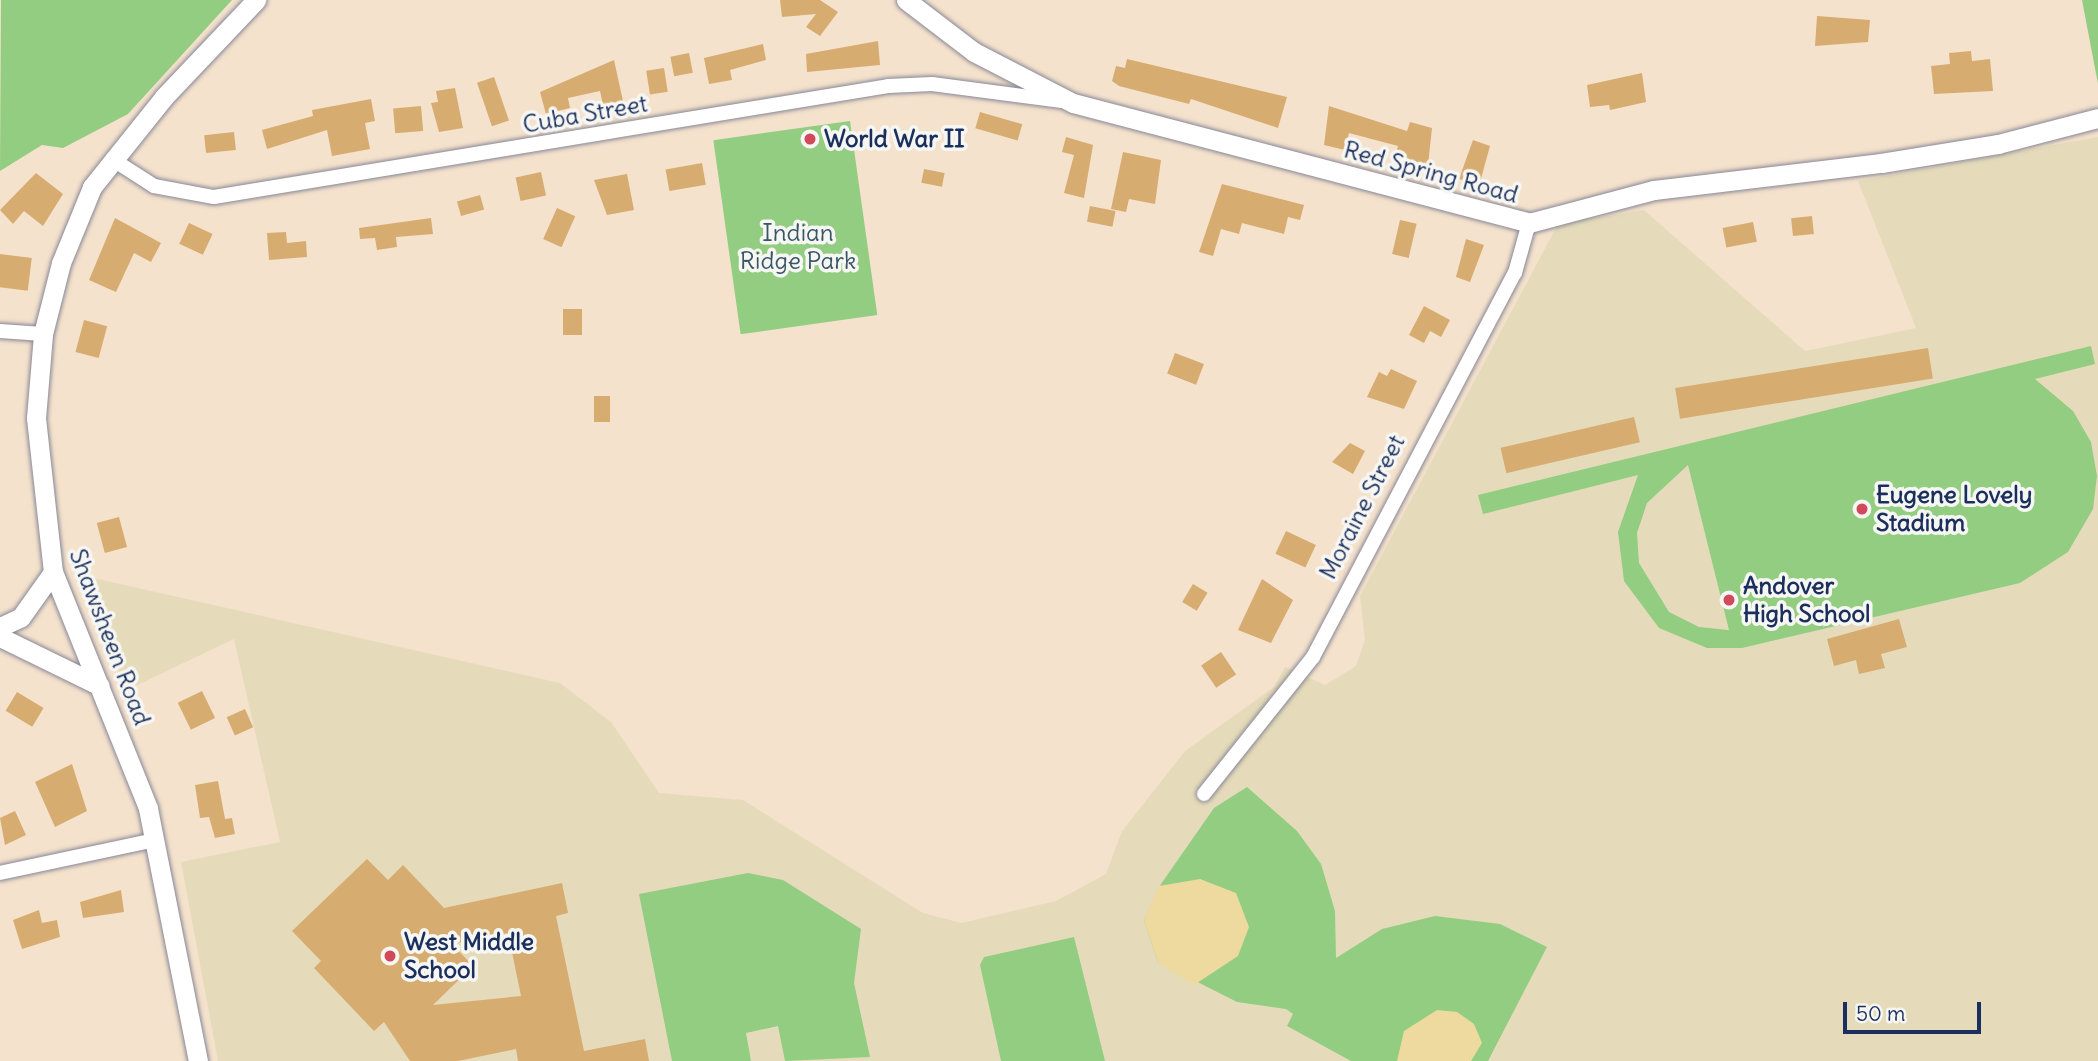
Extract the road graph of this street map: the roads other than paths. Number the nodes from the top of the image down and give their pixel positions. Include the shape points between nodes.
1 (256, 0) edge
2 (906, 0) edge
3 (1073, 103) junction
4 (2098, 118) edge
5 (112, 159) junction
6 (1529, 223) junction
7 (0, 331) edge
8 (43, 334) junction
9 (53, 572) junction
10 (0, 626) edge
11 (0, 637) edge
12 (100, 686) junction
13 (1204, 794) dead end
14 (155, 840) junction
15 (0, 873) edge
16 (198, 1061) edge

1 - 5 main road, Shawsheen Road
2 - 3 main road, Red Spring Road via 974,52
3 - 5 street, Cuba Street via 932,84 888,86 214,197 154,186
3 - 6 main road, Red Spring Road
4 - 6 main road, Red Spring Road via 1998,144 1881,163 1654,190
5 - 8 main road, Shawsheen Road via 74,224
6 - 13 street, Moraine Street via 1515,273 1313,657
7 - 8 street
8 - 9 main road, Shawsheen Road via 36,418
9 - 10 main road via 21,617
9 - 12 main road, Shawsheen Road
11 - 12 main road
12 - 14 main road, Shawsheen Road via 140,781
14 - 15 street
14 - 16 main road, Shawsheen Road

